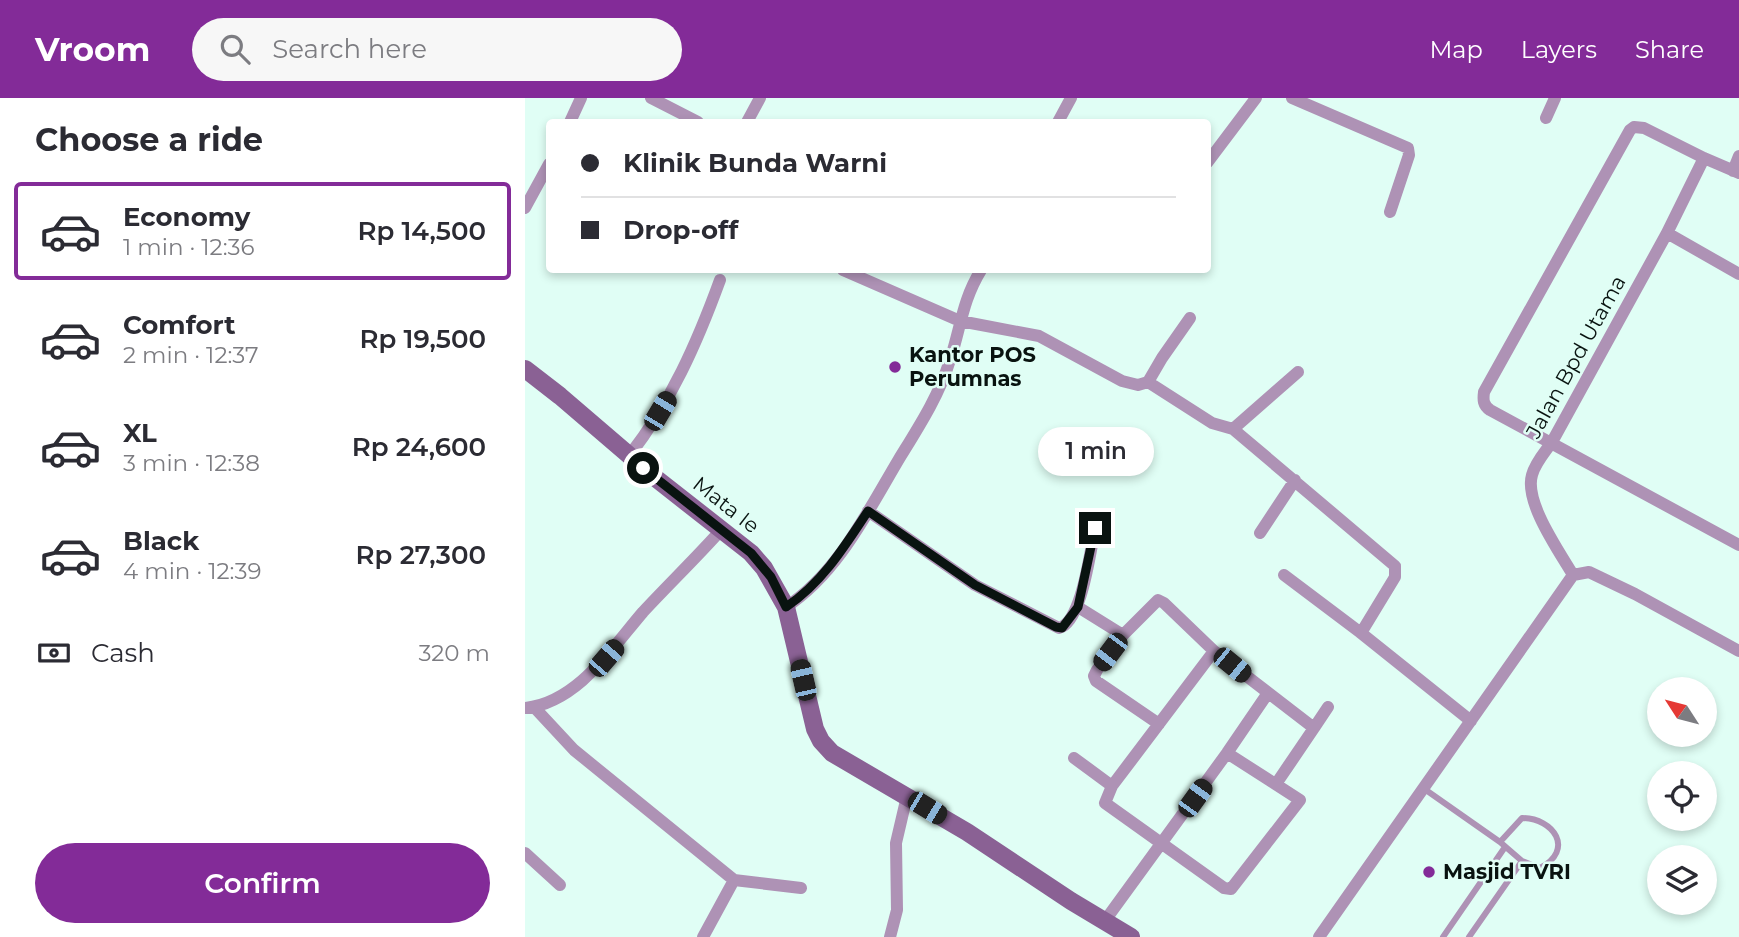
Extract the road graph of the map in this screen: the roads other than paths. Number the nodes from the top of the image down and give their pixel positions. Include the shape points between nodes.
1 (581, 98) edge
2 (651, 98) edge
3 (760, 98) edge
4 (1071, 98) edge
5 (1256, 98) edge
6 (1292, 98) edge
7 (1555, 98) edge
8 (1546, 118) dead end
9 (571, 119) edge
10 (692, 119) edge
11 (749, 119) edge
12 (1060, 119) edge
13 (1739, 156) edge
14 (1211, 158) edge
15 (1704, 158) junction
16 (546, 170) edge
17 (1736, 172) edge
18 (525, 208) edge
19 (1390, 212) dead end
20 (1667, 233) junction
21 (850, 273) edge
22 (979, 273) edge
23 (1739, 274) edge
24 (720, 280) dead end
25 (1190, 318) dead end
26 (960, 321) junction
27 (1298, 372) dead end
28 (527, 374) edge
29 (1148, 382) junction
30 (1233, 429) junction
31 (1552, 442) junction
32 (629, 456) junction
33 (1295, 480) junction
34 (868, 511) junction
35 (1095, 528) dead end
36 (721, 530) junction
37 (1260, 533) dead end
38 (1739, 545) edge
39 (1283, 575) dead end
40 (1573, 575) junction
41 (786, 607) junction
42 (1078, 607) junction
43 (1361, 633) junction
44 (1123, 635) junction
45 (1214, 650) junction
46 (1739, 651) edge
47 (1268, 693) junction
48 (1328, 707) dead end
49 (529, 708) edge
50 (1471, 721) junction
51 (1159, 724) junction
52 (1314, 727) junction
53 (1227, 753) junction
54 (1074, 758) dead end
55 (1276, 784) junction
56 (1112, 786) junction
57 (1423, 788) junction
58 (907, 796) junction
59 (1162, 842) junction
60 (1503, 845) junction
61 (525, 853) edge
62 (1523, 861) junction
63 (734, 880) junction
64 (560, 885) dead end
65 (801, 888) dead end
66 (1104, 922) junction
67 (703, 937) edge
68 (890, 937) edge
69 (1131, 937) edge
70 (1319, 937) edge
71 (1443, 937) edge
72 (1469, 937) edge

1 - 9 street
2 - 10 street
3 - 11 street
4 - 12 street
5 - 14 street
6 - 19 street via 1408,148
7 - 8 street
13 - 17 street
15 - 17 street
15 - 20 street, Jalan Bpd Utama
15 - 31 street via 1644,128 1634,127 1626,133 1484,392 1487,408
16 - 18 street
20 - 23 street
20 - 31 street, Jalan Bpd Utama
21 - 26 street
22 - 26 street via 965,299
24 - 32 street via 682,373
25 - 29 street
26 - 29 street via 1039,336 1122,381
26 - 34 street via 950,361 930,408
27 - 30 street
28 - 32 street, Mata Ie via 560,396
29 - 30 street via 1212,423
30 - 33 street
31 - 38 street
31 - 40 street, Jalan Bpd Utama via 1532,471 1531,489 1542,521
32 - 36 street, Mata Ie
33 - 37 street
33 - 43 street via 1395,566 1395,577
34 - 41 street via 813,586
34 - 42 street via 975,585 1056,627 1065,626
35 - 42 street
36 - 41 street, Mata Ie via 764,568
36 - 49 street via 606,658 550,702
39 - 43 street
40 - 46 street via 1589,572
40 - 50 street
41 - 58 street, Mata Ie via 821,741 832,753
42 - 44 street
43 - 50 street
44 - 45 street via 1158,600
44 - 51 street via 1095,679
45 - 47 street
45 - 51 street
47 - 52 street
47 - 53 street
48 - 52 street
49 - 63 street
50 - 57 street
51 - 56 street
52 - 55 street
53 - 55 street
53 - 59 street
54 - 56 street
55 - 59 street via 1297,797 1299,805 1231,889
56 - 59 street via 1106,804
57 - 60 lane
57 - 70 street
58 - 66 street, Mata Ie
58 - 68 street via 895,843 897,909
59 - 66 street
60 - 62 lane
60 - 62 lane via 1522,818 1539,821 1556,834 1559,845 1545,866
60 - 71 lane
61 - 64 street
62 - 72 lane
63 - 65 street
63 - 67 street
66 - 69 street, Mata Ie

